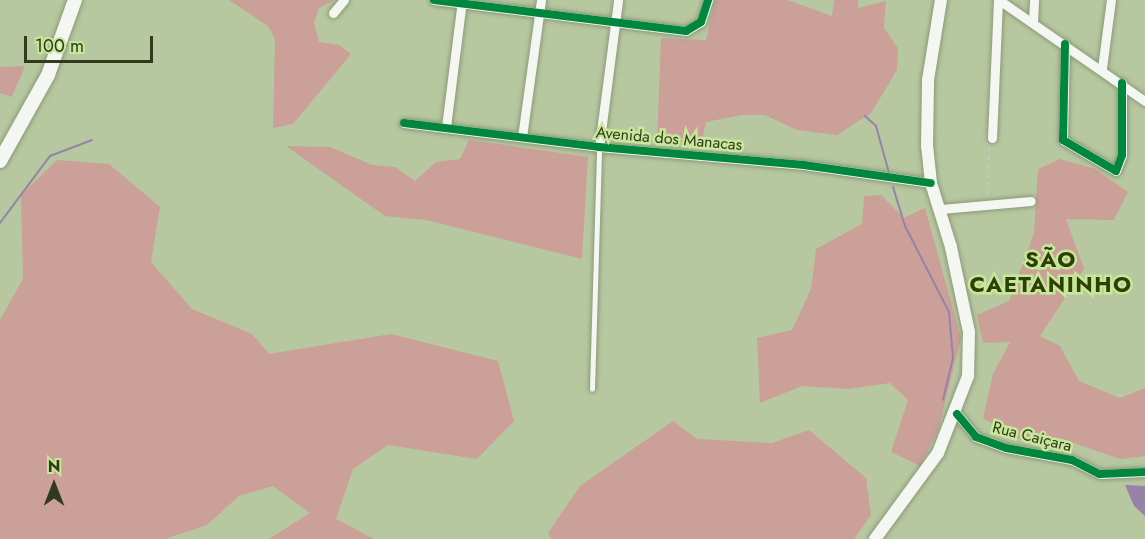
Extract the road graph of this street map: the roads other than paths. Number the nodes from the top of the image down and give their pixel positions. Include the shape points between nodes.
1 (75, 0) edge
2 (344, 0) edge
3 (434, 0) edge
4 (541, 0) edge
5 (618, 0) edge
6 (708, 0) edge
7 (941, 0) edge
8 (999, 0) edge
9 (1034, 0) edge
10 (1111, 0) edge
11 (462, 2) edge
12 (333, 13) dead end
13 (539, 15) junction
14 (1033, 21) junction
15 (614, 24) junction
16 (1065, 44) junction
17 (1102, 68) junction
18 (1122, 83) junction
19 (1145, 101) edge
20 (404, 123) dead end
21 (446, 127) junction
22 (522, 137) junction
23 (992, 138) road end
24 (599, 147) junction
25 (0, 161) edge
26 (931, 183) junction
27 (1031, 201) dead end
28 (941, 209) junction
29 (592, 389) dead end
30 (957, 414) junction
31 (1145, 472) edge
32 (875, 539) edge

1 - 25 main road via 48,75
2 - 12 street
3 - 11 street
4 - 13 street
5 - 15 street
6 - 15 street via 702,22 692,30
7 - 26 main road via 928,80
8 - 14 street
8 - 23 street
9 - 14 street
10 - 17 street
11 - 13 street
11 - 21 street
13 - 15 street
13 - 22 street
14 - 16 street
15 - 24 street
16 - 17 street
16 - 18 street via 1063,140 1105,168 1119,170
17 - 18 street
18 - 19 street
20 - 21 street, Avenida dos Manacas
21 - 22 street, Avenida dos Manacas
22 - 24 street, Avenida dos Manacas
24 - 26 street, Avenida dos Manacas via 804,165
24 - 29 lane
26 - 28 main road
27 - 28 street
28 - 30 main road via 969,332 968,376
30 - 31 street, Rua Caiçara via 976,437 1006,448 1072,460 1100,474
30 - 32 main road via 938,453

